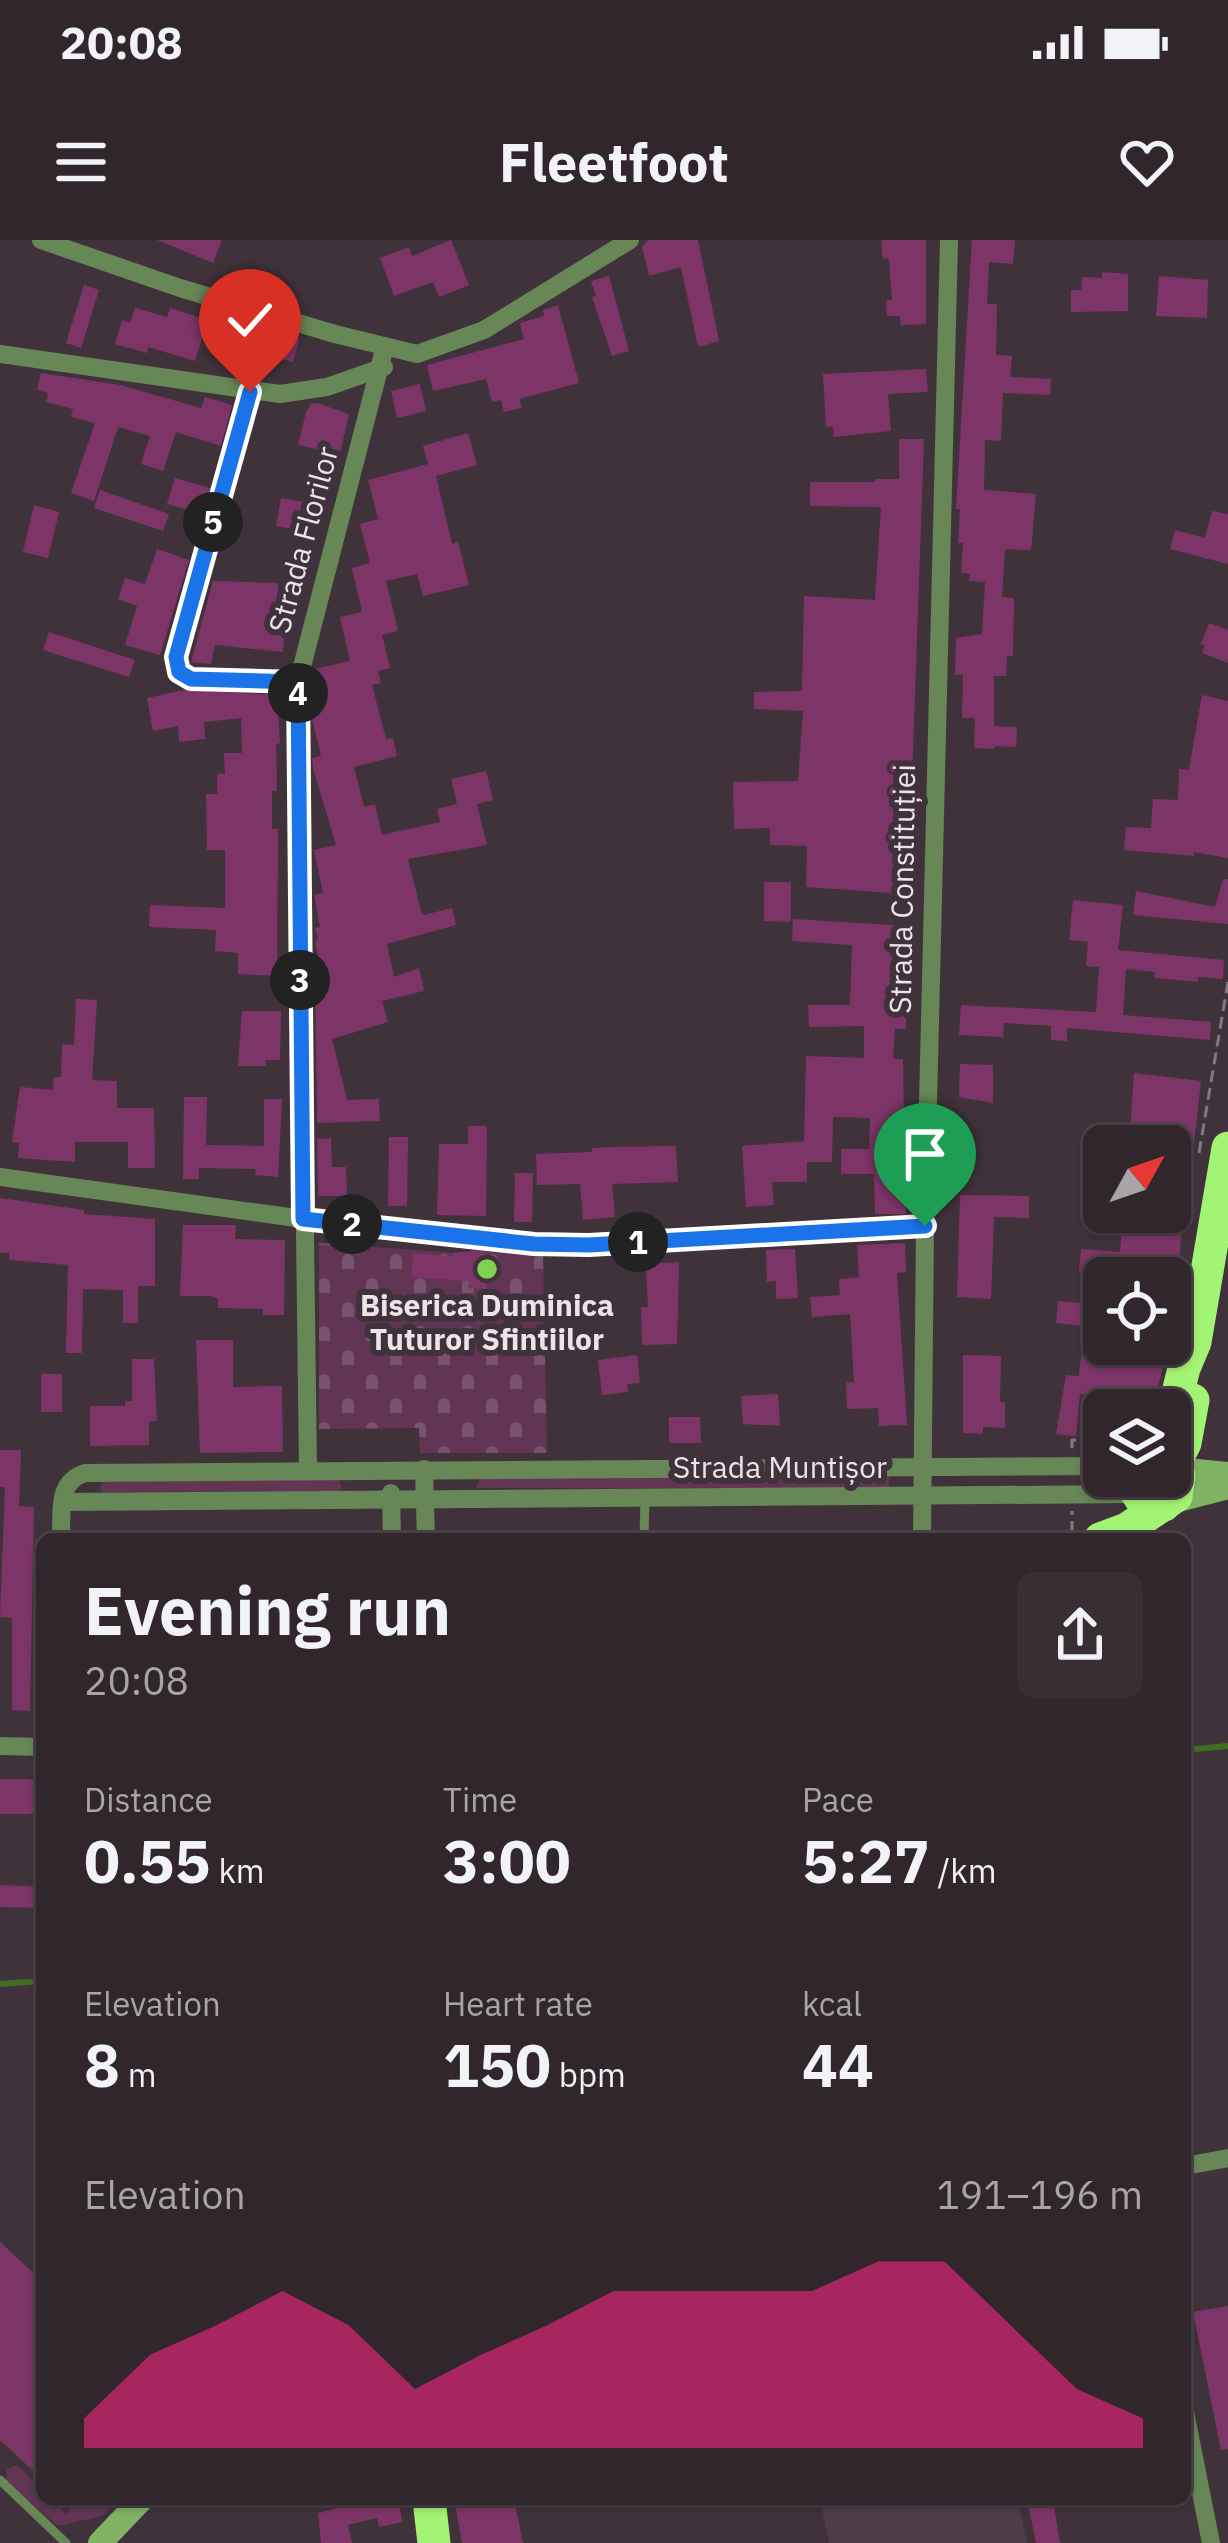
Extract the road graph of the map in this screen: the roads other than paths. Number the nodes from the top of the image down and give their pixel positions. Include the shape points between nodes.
1 (41, 240) edge
2 (630, 240) edge
3 (949, 240) edge
4 (386, 346) junction
5 (0, 354) edge
6 (416, 354) junction
7 (380, 368) junction
8 (250, 392) junction
9 (298, 682) junction
10 (1228, 1148) edge
11 (0, 1177) edge
12 (303, 1219) junction
13 (925, 1226) junction
14 (1196, 1342) junction
15 (1179, 1389) edge
16 (1191, 1409) edge
17 (1083, 1466) edge
18 (922, 1468) junction
19 (424, 1469) junction
20 (308, 1470) junction
21 (391, 1470) junction
22 (1228, 1474) edge
23 (1191, 1479) edge
24 (1191, 1485) edge
25 (1228, 1486) edge
26 (1083, 1494) edge
27 (1140, 1497) edge
28 (1148, 1497) edge
29 (922, 1498) junction
30 (645, 1499) junction
31 (392, 1500) junction
32 (425, 1500) junction
33 (62, 1502) junction
34 (61, 1533) edge
35 (392, 1533) edge
36 (425, 1533) edge
37 (644, 1533) edge
38 (922, 1533) edge
39 (1092, 1533) edge
40 (1116, 1533) edge
41 (0, 1746) edge
42 (36, 1747) edge
43 (1228, 2158) edge
44 (1191, 2165) edge
45 (1191, 2442) edge
46 (0, 2480) edge
47 (136, 2505) edge
48 (429, 2505) edge
49 (66, 2543) edge
50 (100, 2543) edge
51 (434, 2543) edge
52 (1211, 2543) edge

1 - 4 street
2 - 6 street via 484,329
3 - 13 street, Strada Constituției
4 - 6 street
4 - 7 street, Strada Florilor
5 - 8 street
6 - 7 street
7 - 8 street via 327,388
7 - 9 street, Strada Florilor
8 - 9 street via 176,665 191,679
9 - 12 street, Strada Florilor
10 - 14 highway
11 - 12 street
12 - 13 street via 589,1245
12 - 20 street, Strada Florilor
13 - 18 street, Strada Constituției
14 - 15 highway
14 - 16 highway
17 - 18 street, Strada Muntișor
18 - 19 street, Strada Muntișor
18 - 29 street, Strada Constituției
19 - 21 street, Strada Muntișor
19 - 32 street
20 - 21 street, Strada Muntișor
20 - 33 street, Strada Muntișor via 85,1473 68,1481
21 - 31 street
22 - 23 main road
24 - 25 main road
26 - 29 street, Strada Muntișor
27 - 39 highway
28 - 40 highway
29 - 30 street, Strada Muntișor
29 - 38 street, Strada Constituției
30 - 32 street, Strada Muntișor
30 - 37 lane
31 - 32 street, Strada Muntișor
31 - 33 street, Strada Muntișor
31 - 35 street
32 - 36 street
33 - 34 street
41 - 42 street
43 - 44 street
45 - 52 street
46 - 49 lane
47 - 50 main road
48 - 51 highway

